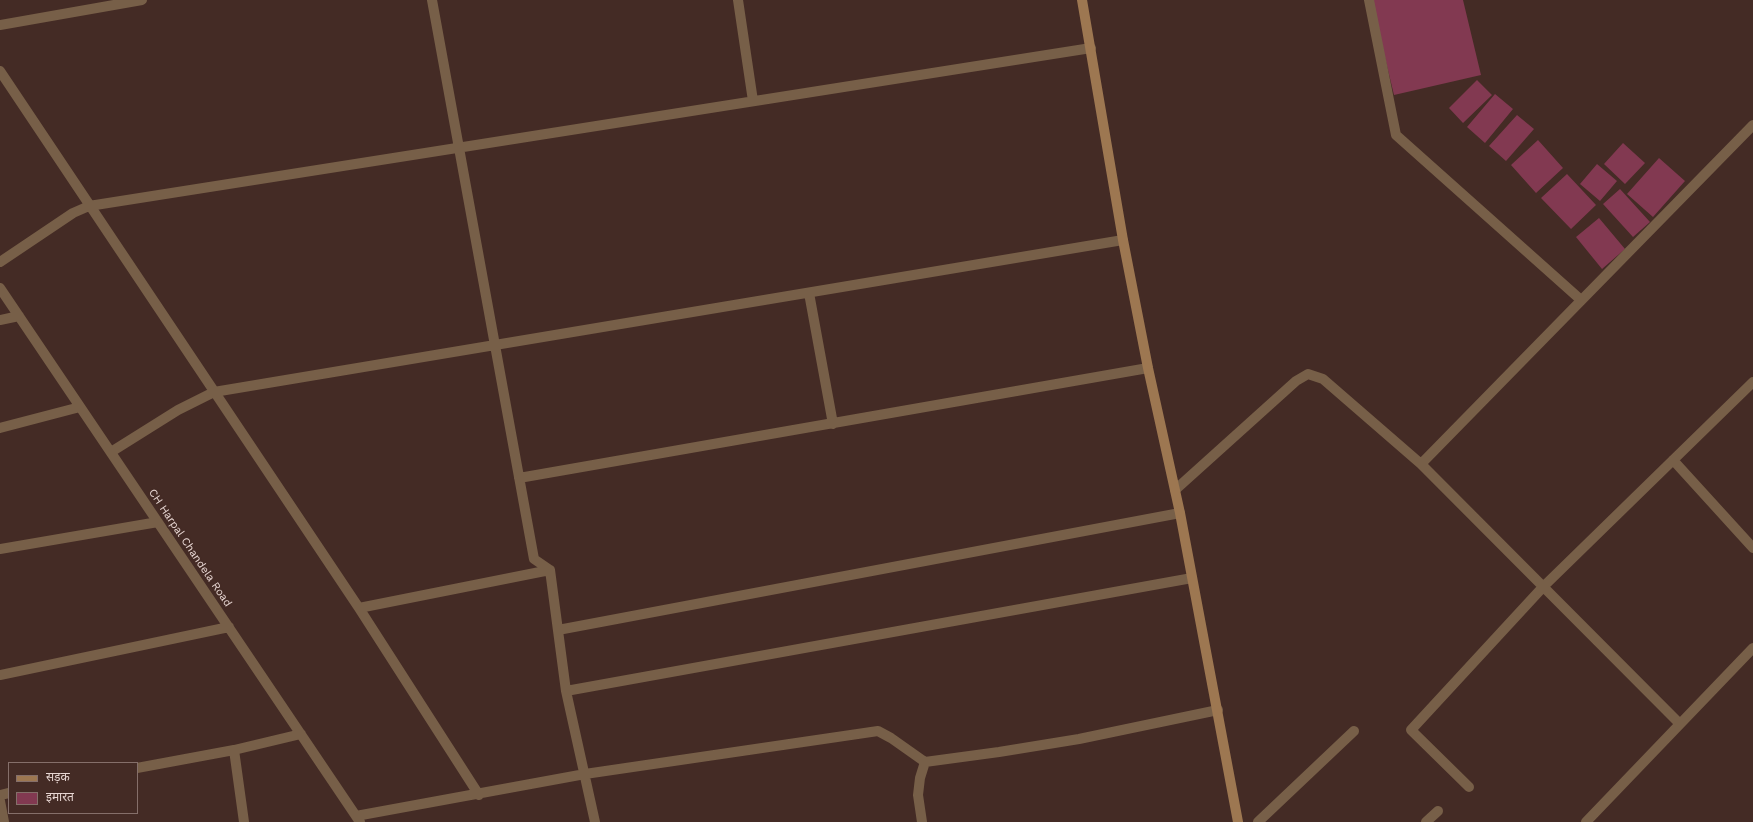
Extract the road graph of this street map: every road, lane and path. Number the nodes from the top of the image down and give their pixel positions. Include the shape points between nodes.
1 (142, 0) edge
2 (432, 0) edge
3 (738, 0) edge
4 (1082, 0) edge
5 (1369, 0) edge
6 (0, 25) edge
7 (1091, 48) junction
8 (0, 71) edge
9 (753, 101) junction
10 (1753, 125) edge
11 (459, 148) junction
12 (89, 206) junction
13 (1123, 240) junction
14 (0, 262) edge
15 (0, 288) edge
16 (809, 293) junction
17 (1581, 300) junction
18 (19, 316) junction
19 (0, 320) edge
20 (495, 345) junction
21 (1148, 368) junction
22 (1753, 382) edge
23 (214, 392) junction
24 (80, 407) junction
25 (833, 424) junction
26 (0, 428) edge
27 (111, 452) junction
28 (1673, 460) junction
29 (1421, 464) junction
30 (519, 478) junction
31 (1175, 490) junction
32 (1180, 513) junction
33 (158, 522) junction
34 (1753, 548) edge
35 (0, 549) edge
36 (550, 570) junction
37 (1192, 578) junction
38 (1543, 587) junction
39 (359, 608) junction
40 (229, 627) junction
41 (558, 630) junction
42 (1753, 648) edge
43 (0, 675) edge
44 (566, 691) junction
45 (1218, 710) junction
46 (1679, 723) junction
47 (1354, 731) dead end
48 (301, 734) junction
49 (234, 750) junction
50 (925, 762) junction
51 (138, 768) edge
52 (585, 774) junction
53 (1469, 787) dead end
54 (479, 794) junction
55 (0, 801) edge
56 (1438, 811) dead end
57 (358, 819) edge
58 (4, 822) edge
59 (244, 822) edge
60 (595, 822) edge
61 (922, 822) edge
62 (1238, 822) edge
63 (1258, 822) edge
64 (1426, 822) edge
65 (1586, 822) edge

1 - 6 street
2 - 11 street
3 - 9 street
4 - 7 street
5 - 17 street via 1396,135
7 - 9 street
7 - 13 street
8 - 12 street
9 - 11 street
10 - 17 street
11 - 12 street
11 - 20 street
12 - 14 street via 73,213
12 - 23 street
13 - 16 street
13 - 21 street
15 - 18 street, CH Harpal Chandela Road
16 - 20 street
16 - 25 street
17 - 29 street
18 - 19 street
18 - 24 street, CH Harpal Chandela Road
20 - 23 street
20 - 30 street
21 - 25 street
21 - 31 street
22 - 28 street
23 - 27 street via 178,410
23 - 39 street
24 - 26 street
24 - 27 street, CH Harpal Chandela Road
25 - 30 street
27 - 33 street, CH Harpal Chandela Road
28 - 34 street
28 - 38 street
29 - 31 street via 1323,379 1308,374 1296,381
29 - 38 street
30 - 36 street via 534,559
31 - 32 street
32 - 37 street
32 - 41 street
33 - 35 street
33 - 40 street, CH Harpal Chandela Road
36 - 39 street
36 - 41 street
37 - 44 street
37 - 45 street
38 - 46 street
38 - 53 street via 1411,730
39 - 54 street
40 - 43 street
40 - 48 street, CH Harpal Chandela Road
41 - 44 street
42 - 46 street
44 - 52 street
45 - 50 street via 1079,739
45 - 62 street
46 - 65 street
47 - 63 street
48 - 49 street
48 - 57 street, CH Harpal Chandela Road
49 - 51 street
49 - 59 street
50 - 52 street via 878,731
50 - 61 street via 918,795
52 - 54 street
52 - 60 street
54 - 57 street
55 - 58 street
56 - 64 street

